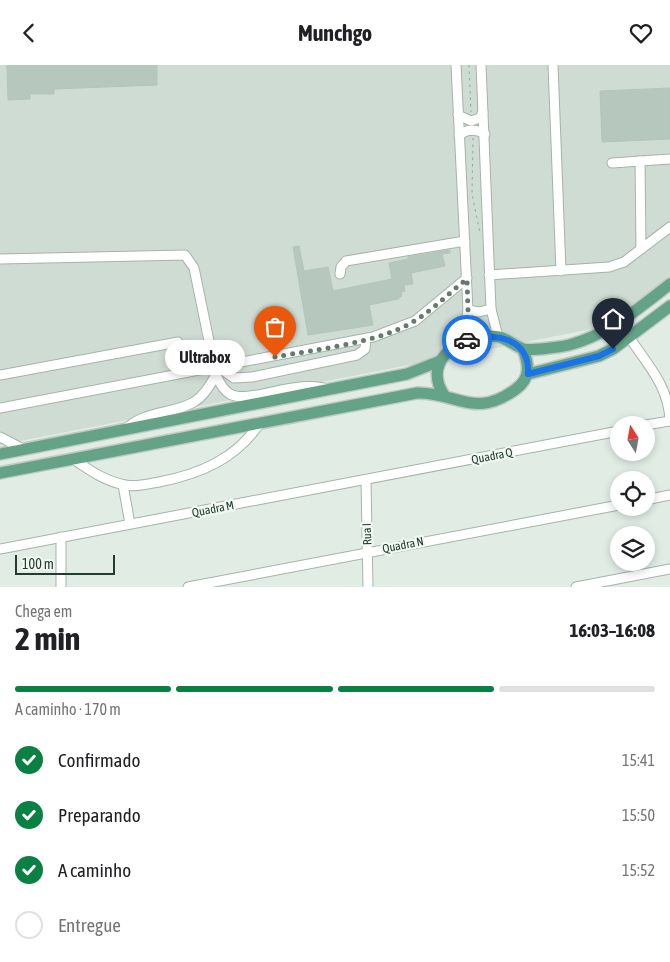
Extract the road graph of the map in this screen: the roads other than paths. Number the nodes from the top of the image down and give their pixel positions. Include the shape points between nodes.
1 (456, 65) edge
2 (481, 65) edge
3 (553, 65) edge
4 (483, 112) junction
5 (458, 115) junction
6 (472, 125) junction
7 (485, 134) junction
8 (459, 136) junction
9 (670, 159) edge
10 (640, 161) junction
11 (612, 163) dead end
12 (670, 227) edge
13 (465, 241) junction
14 (641, 249) junction
15 (0, 259) edge
16 (560, 271) junction
17 (340, 274) dead end
18 (489, 275) junction
19 (467, 279) junction
20 (670, 284) edge
21 (670, 306) edge
22 (490, 309) junction
23 (468, 310) junction
24 (498, 337) junction
25 (629, 337) junction
26 (366, 339) junction
27 (463, 341) junction
28 (178, 342) dead end
29 (523, 349) junction
30 (440, 361) junction
31 (217, 371) junction
32 (528, 374) junction
33 (0, 375) edge
34 (330, 390) junction
35 (444, 395) junction
36 (0, 408) edge
37 (670, 421) edge
38 (260, 423) junction
39 (655, 424) edge
40 (125, 429) junction
41 (610, 433) edge
42 (0, 437) edge
43 (23, 449) junction
44 (0, 453) edge
45 (73, 459) junction
46 (0, 473) edge
47 (366, 481) junction
48 (123, 485) junction
49 (670, 495) edge
50 (655, 498) edge
51 (610, 507) edge
52 (130, 524) junction
53 (61, 537) junction
54 (0, 549) edge
55 (368, 552) junction
56 (670, 569) edge
57 (61, 587) edge
58 (188, 587) edge
59 (368, 587) edge
60 (576, 587) edge

1 - 5 street
2 - 4 street
3 - 16 street
4 - 6 street
4 - 7 street
5 - 6 street
5 - 8 street
6 - 7 street
6 - 8 street
7 - 18 street
8 - 13 street
9 - 10 street
10 - 11 street
10 - 14 street
12 - 14 street
13 - 17 street via 346,261
13 - 19 street
14 - 16 street via 609,267
15 - 31 street via 184,255 194,268
16 - 18 street
18 - 22 street
19 - 23 street
19 - 26 street via 415,321
20 - 29 main road via 618,324 589,338 568,345
21 - 25 main road
22 - 23 street
22 - 24 street
23 - 27 street
24 - 27 main road
24 - 29 main road
25 - 32 main road via 599,356
25 - 37 street via 664,389 670,406
26 - 31 street
26 - 31 street via 365,349 357,355 234,379
27 - 30 main road
28 - 33 street
29 - 32 main road
30 - 34 main road via 417,372
30 - 35 main road via 436,377
31 - 34 street via 224,389 236,396 308,385
31 - 36 street
31 - 40 street via 208,389 195,402 144,416
32 - 35 main road via 504,398 489,403 464,403
34 - 40 main road
35 - 38 main road via 417,393
37 - 39 street
38 - 45 main road
38 - 48 street via 239,448 213,466 174,479
40 - 43 main road
41 - 47 street, Quadra Q
42 - 43 street
43 - 44 main road
45 - 46 main road
45 - 48 street
47 - 52 street, Quadra M
47 - 55 street, Rua I
48 - 52 street
49 - 50 street
51 - 55 street, Quadra N
52 - 53 street, Quadra M
53 - 54 street, Quadra M
53 - 57 street
55 - 58 street, Quadra N
55 - 59 street, Rua I
56 - 60 street

